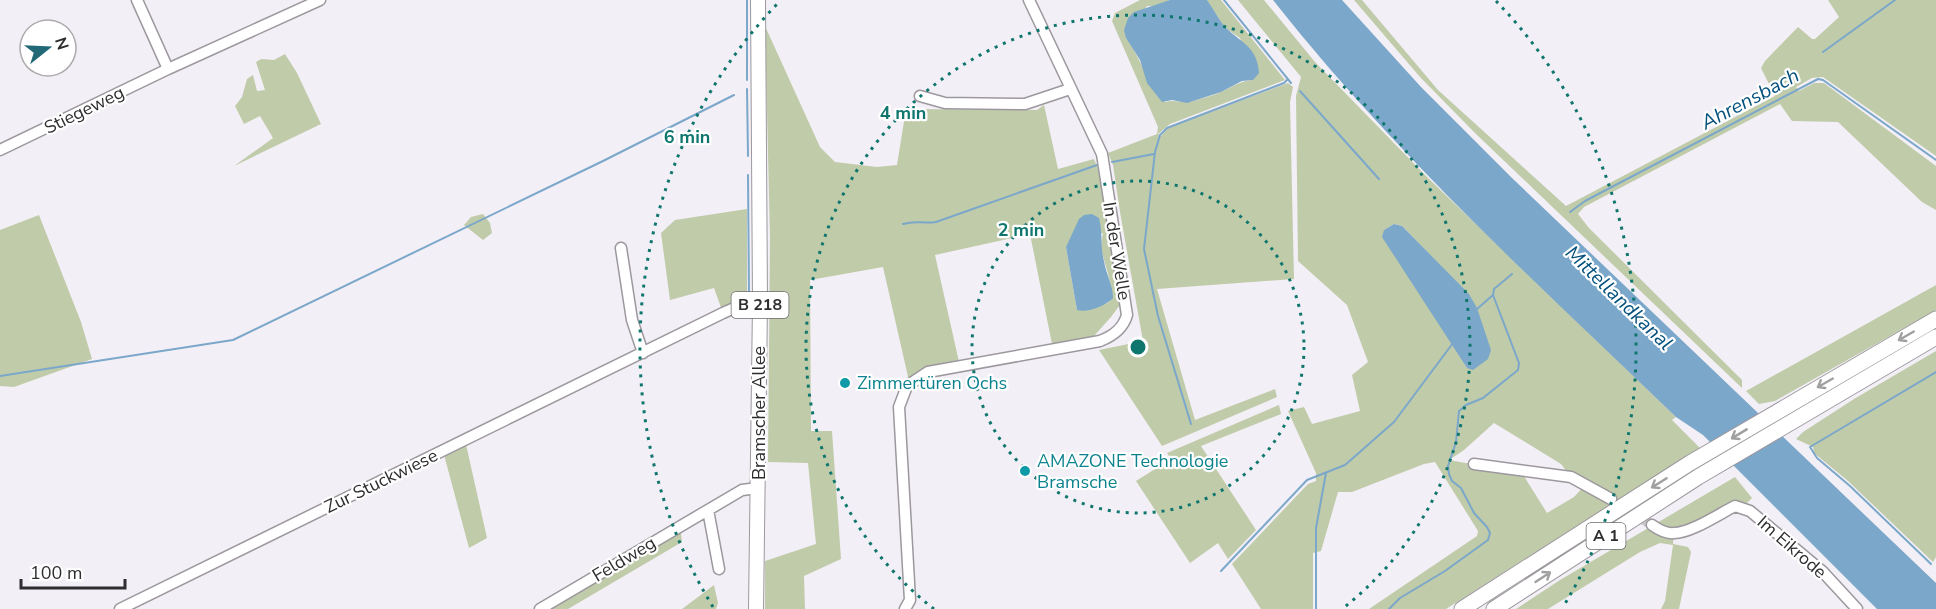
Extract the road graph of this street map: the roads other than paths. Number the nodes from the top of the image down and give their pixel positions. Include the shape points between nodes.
1 (137, 0) edge
2 (320, 0) edge
3 (758, 0) edge
4 (1029, 0) edge
5 (168, 69) junction
6 (1070, 89) junction
7 (920, 96) dead end
8 (0, 150) edge
9 (621, 248) dead end
10 (760, 303) junction
11 (1936, 319) edge
12 (1936, 337) edge
13 (642, 353) junction
14 (1474, 464) dead end
15 (759, 488) junction
16 (1611, 499) tunnel mouth
17 (708, 510) junction
18 (1652, 525) tunnel mouth
19 (719, 569) dead end
20 (120, 609) edge
21 (540, 609) edge
22 (756, 609) edge
23 (905, 609) edge
24 (1462, 609) edge
25 (1494, 609) edge
26 (1857, 609) edge

1 - 5 street
2 - 5 street, Stiegeweg
3 - 10 main road, Bramscher Allee / B 218
4 - 6 street, In der Welle
5 - 8 street, Stiegeweg
6 - 7 street via 1025,104 945,104
6 - 23 street, In der Welle via 1101,154 1125,322 1112,337 1100,341 928,372 907,386 899,406 910,600
9 - 13 street via 632,320
10 - 13 street, Zur Stuckwiese via 741,305
10 - 15 main road, Bramscher Allee / B 218
11 -> 24 highway, A 1 via 1708,452
25 -> 12 highway, A 1 via 1719,464
13 - 20 street, Zur Stuckwiese
14 - 16 street via 1572,477
15 - 17 street, Feldweg via 742,490
15 - 22 main road, Bramscher Allee / B 218
17 - 19 street
17 - 21 street, Feldweg
18 - 26 street, Im Eikrode via 1674,533 1735,506 1750,511 1822,571

